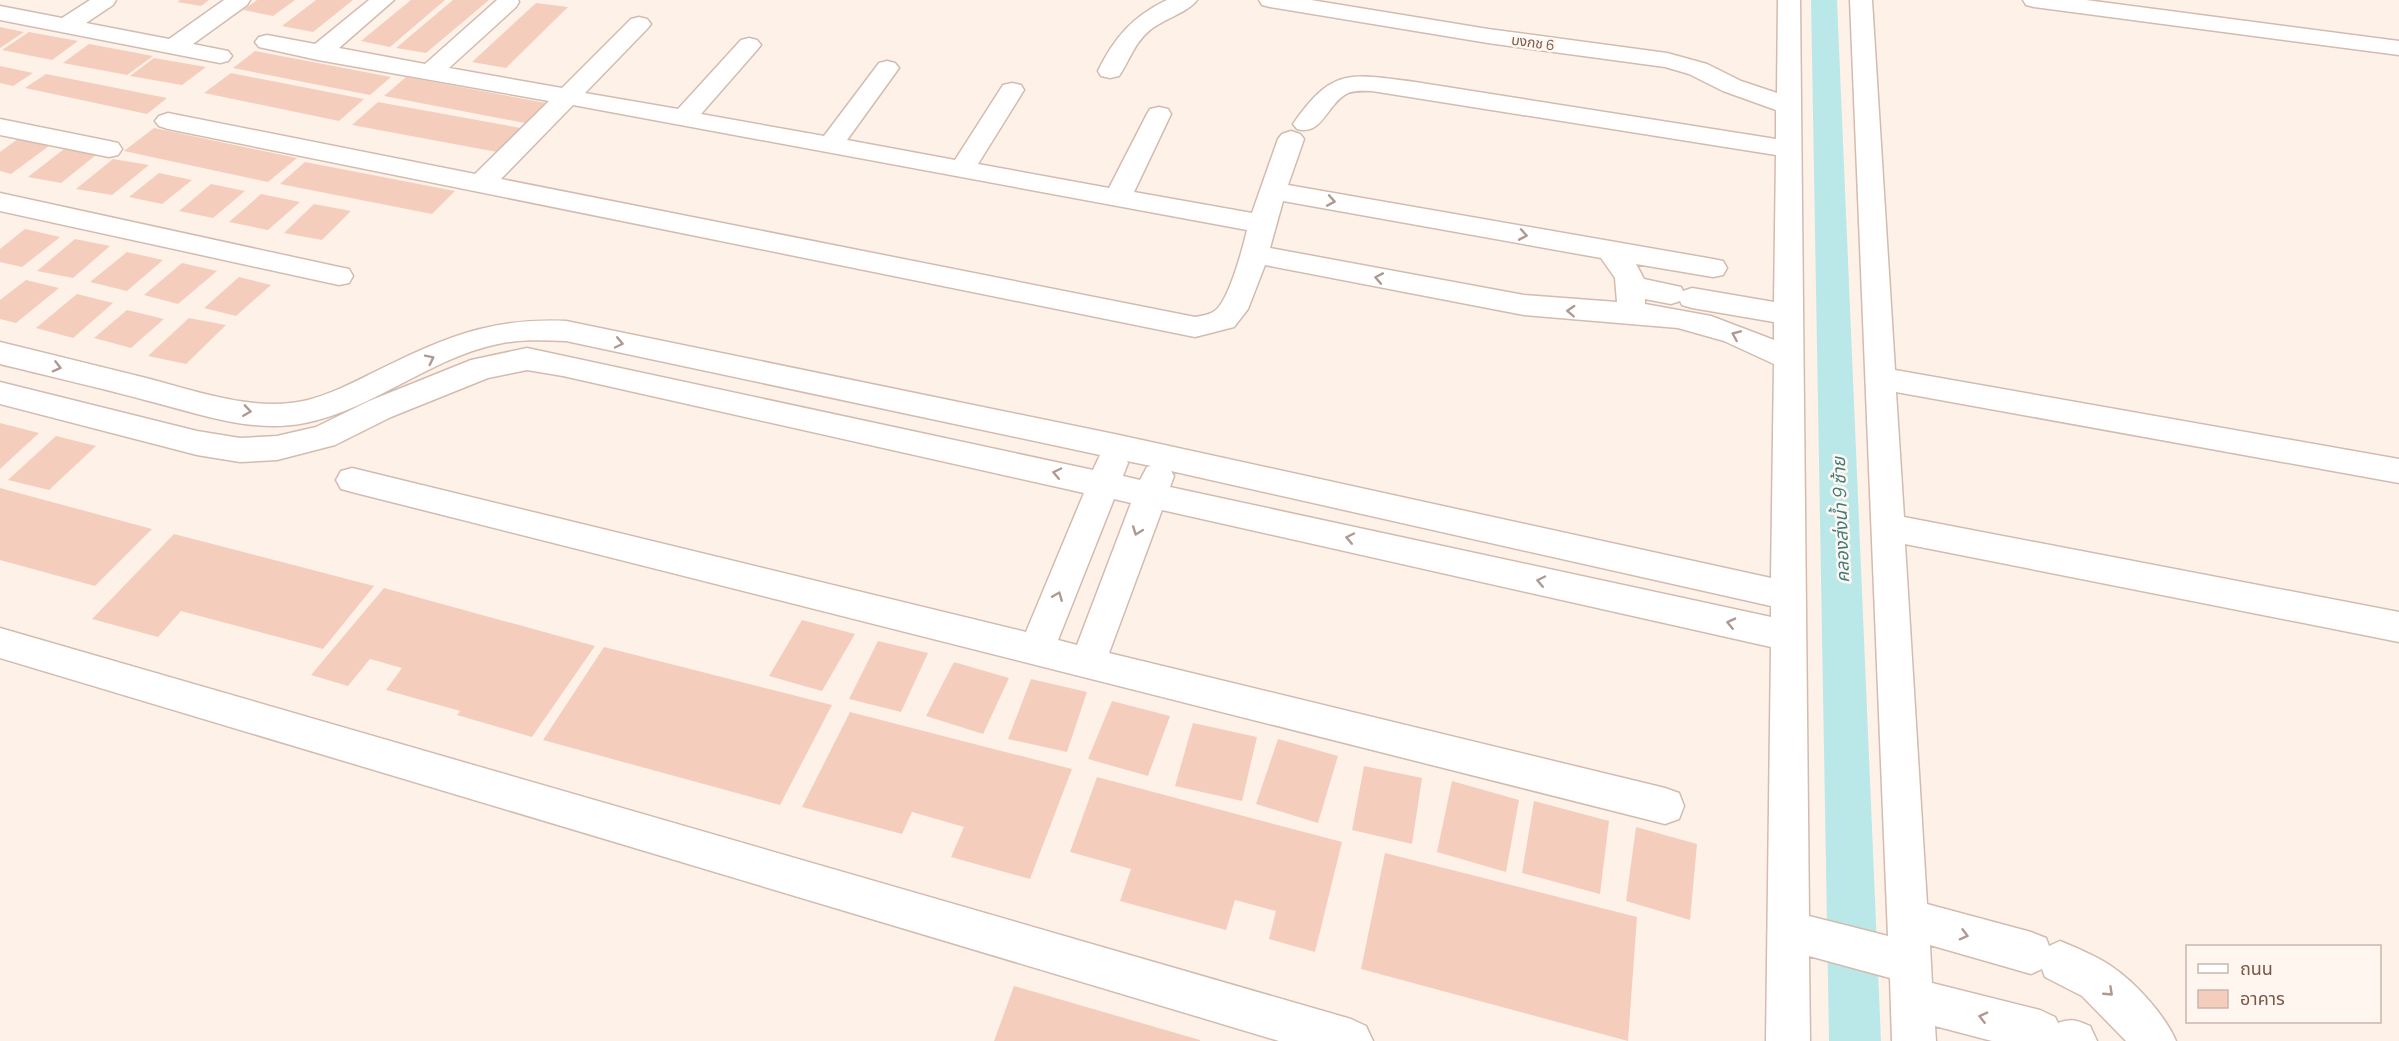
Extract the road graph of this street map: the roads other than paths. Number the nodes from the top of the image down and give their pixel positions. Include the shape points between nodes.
1 (105, 0) edge
2 (239, 0) edge
3 (383, 0) edge
4 (1186, 0) edge
5 (1270, 0) edge
6 (1790, 0) edge
7 (1861, 0) edge
8 (2034, 0) edge
9 (508, 2) dead end
10 (2102, 5) edge
11 (0, 13) edge
12 (639, 24) dead end
13 (66, 26) junction
14 (267, 42) dead end
15 (749, 45) dead end
16 (173, 47) junction
17 (2399, 48) edge
18 (318, 53) junction
19 (220, 56) dead end
20 (887, 68) dead end
21 (1110, 71) dead end
22 (429, 73) junction
23 (1012, 90) dead end
24 (565, 98) junction
25 (1789, 106) junction
26 (1159, 114) dead end
27 (684, 118) junction
28 (168, 121) dead end
29 (0, 127) edge
30 (830, 145) junction
31 (109, 149) dead end
32 (1788, 149) junction
33 (962, 169) junction
34 (480, 185) junction
35 (1273, 191) junction
36 (1118, 197) junction
37 (0, 202) edge
38 (1262, 224) junction
39 (1610, 250) junction
40 (1255, 254) junction
41 (1713, 268) dead end
42 (339, 276) dead end
43 (1631, 300) junction
44 (1789, 315) junction
45 (0, 353) edge
46 (1789, 359) junction
47 (1881, 378) junction
48 (0, 393) edge
49 (373, 400) junction
50 (1119, 447) junction
51 (1166, 457) junction
52 (2399, 471) edge
53 (352, 480) dead end
54 (1104, 483) junction
55 (1150, 494) junction
56 (1887, 527) junction
57 (1618, 557) junction
58 (1788, 596) junction
59 (1613, 597) junction
60 (2399, 627) edge
61 (1788, 636) junction
62 (0, 643) edge
63 (1036, 650) junction
64 (1088, 662) junction
65 (1665, 807) dead end
66 (1907, 919) junction
67 (1793, 933) junction
68 (1911, 980) junction
69 (2061, 1038) edge
70 (1351, 1041) edge
71 (1788, 1041) edge
72 (1914, 1041) edge
73 (2154, 1041) edge

1 - 13 street
2 - 16 street
3 - 18 street
4 - 21 street via 1160,12 1135,33 1124,44
5 - 25 street, บงกช 6 via 1488,36 1667,60
6 - 25 street
7 - 47 street
8 - 10 street
9 - 22 street
10 - 17 street
11 - 13 street
12 - 24 street
13 - 16 street
14 - 18 street
15 - 27 street
16 - 19 street
18 - 22 street
20 - 30 street
22 - 24 street
23 - 33 street
24 - 27 street
24 - 34 street
25 - 32 street
26 - 36 street
27 - 30 street
28 - 34 street
29 - 31 street
30 - 33 street
32 - 35 street via 1415,89 1351,85 1335,90 1299,132
32 - 44 street
33 - 36 street
34 - 40 street via 1196,327 1224,320 1234,309
35 - 38 street
35 -> 39 street
36 - 38 street
37 - 42 street
38 - 40 street
39 - 41 street
39 - 43 street via 1622,262
43 -> 40 street via 1569,311
43 - 44 street via 1681,296
46 -> 43 street via 1731,332
44 - 46 street
45 -> 49 street via 221,408 268,414 306,412
46 - 58 street
47 - 52 street
47 - 56 street
48 - 49 street via 196,443 240,450 277,448 324,437
49 -> 50 street via 439,355 489,336 531,330 566,332
54 -> 49 street via 527,359
50 - 51 street
50 - 54 street
51 - 55 street
51 - 57 street
53 - 63 street
54 - 55 street
63 -> 54 street
59 -> 55 street
55 -> 64 street
56 - 60 street
56 - 66 street
57 - 58 street
57 - 59 street
58 - 61 street
61 -> 59 street
61 - 67 street
62 - 70 street
63 - 64 street
64 - 65 street
66 - 68 street
66 -> 73 street via 2046,958 2097,981
67 - 68 street via 1870,952
67 - 71 street
69 -> 68 street
68 - 72 street

